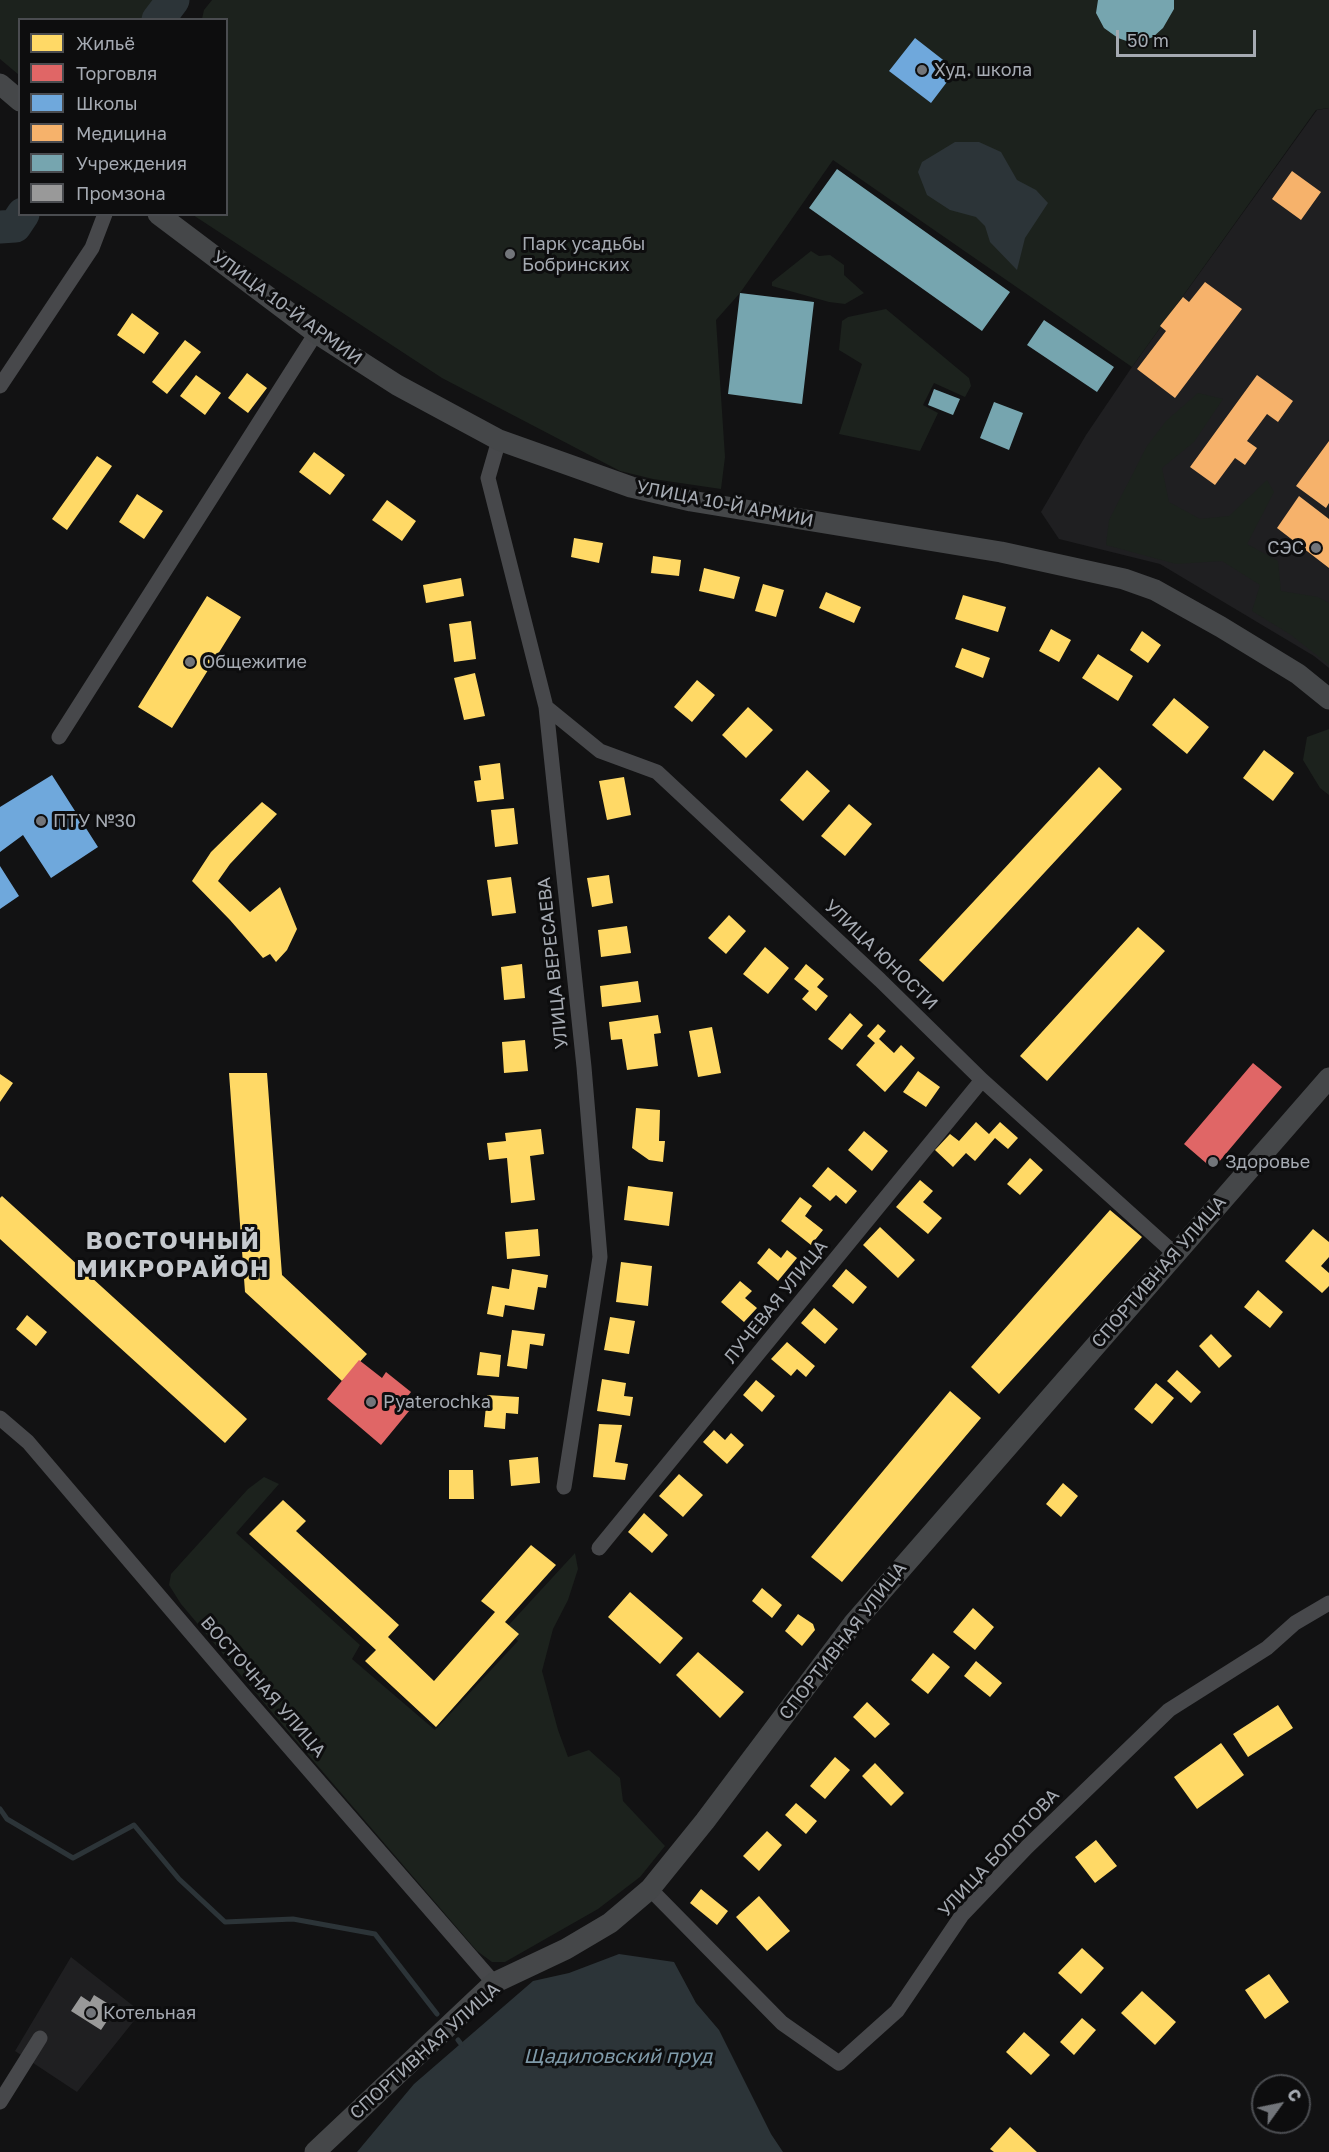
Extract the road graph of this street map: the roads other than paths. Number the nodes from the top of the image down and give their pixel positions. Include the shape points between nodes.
1 (0, 84) edge
2 (18, 99) edge
3 (104, 216) edge
4 (161, 216) edge
5 (316, 333) junction
6 (0, 386) edge
7 (500, 440) junction
8 (1329, 699) edge
9 (546, 707) junction
10 (59, 737) dead end
11 (1329, 1078) edge
12 (982, 1080) junction
13 (1175, 1254) junction
14 (0, 1418) edge
15 (564, 1487) dead end
16 (599, 1548) dead end
17 (1329, 1603) edge
18 (650, 1889) junction
19 (494, 1983) junction
20 (40, 2038) dead end
21 (0, 2102) edge
22 (315, 2152) edge

1 - 2 street
3 - 6 street via 92,248
4 - 5 street, УЛИЦА 10-Й АРМИИ
5 - 7 street, УЛИЦА 10-Й АРМИИ via 397,385
5 - 10 street
7 - 8 street, УЛИЦА 10-Й АРМИИ via 631,487 691,501 1001,552 1124,579 1155,590 1221,627 1298,674
7 - 9 street, УЛИЦА ВЕРЕСАЕВА via 488,478
9 - 12 street, УЛИЦА ЮНОСТИ via 600,751 657,772
9 - 15 street, УЛИЦА ВЕРЕСАЕВА via 600,1257
11 - 13 street, СПОРТИВНАЯ УЛИЦА
12 - 13 street, УЛИЦА ЮНОСТИ
12 - 16 street, ЛУЧЕВАЯ УЛИЦА
13 - 18 street, СПОРТИВНАЯ УЛИЦА via 852,1624
14 - 19 street, ВОСТОЧНАЯ УЛИЦА via 28,1442
17 - 18 street, УЛИЦА БОЛОТОВА via 1295,1623 1268,1648 1169,1710 962,1915 897,2011 839,2063 782,2023
18 - 19 street, СПОРТИВНАЯ УЛИЦА via 610,1923
19 - 22 street, СПОРТИВНАЯ УЛИЦА
20 - 21 street

